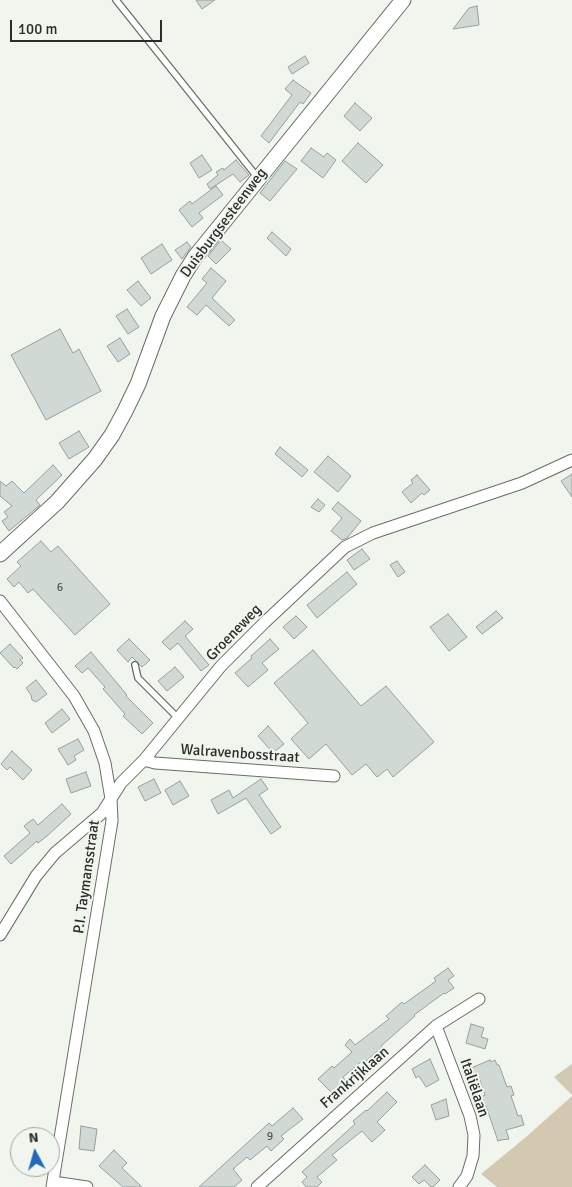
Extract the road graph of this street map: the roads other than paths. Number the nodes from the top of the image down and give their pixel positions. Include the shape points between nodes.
1 (116, 0) edge
2 (402, 0) edge
3 (258, 178) junction
4 (572, 460) edge
5 (0, 554) edge
6 (0, 601) edge
7 (135, 665) dead end
8 (178, 718) junction
9 (144, 760) junction
10 (334, 776) dead end
11 (111, 799) junction
12 (0, 934) edge
13 (479, 999) dead end
14 (436, 1026) junction
15 (53, 1184) edge
16 (87, 1187) edge
17 (257, 1187) edge
18 (459, 1187) edge

1 - 3 lane
2 - 3 street, Duisburgsesteenweg
3 - 5 street, Duisburgsesteenweg via 183,276 163,316 138,384 112,435 62,497
4 - 8 street, Groeneweg via 522,483 373,533 345,547 221,666
6 - 11 street, P.I. Taymansstraat via 74,696 105,763
7 - 8 lane via 138,678
8 - 9 street, Groeneweg
9 - 10 street, Walravenbosstraat
9 - 11 street, Groeneweg via 121,783
11 - 12 street, Groeneweg via 102,813 55,853 36,876
11 - 15 street, P.I. Taymansstraat via 112,821
13 - 14 street, Frankrijklaan
14 - 17 street, Frankrijklaan
14 - 18 street, Italiëlaan via 474,1135 473,1156 467,1176
15 - 16 street

